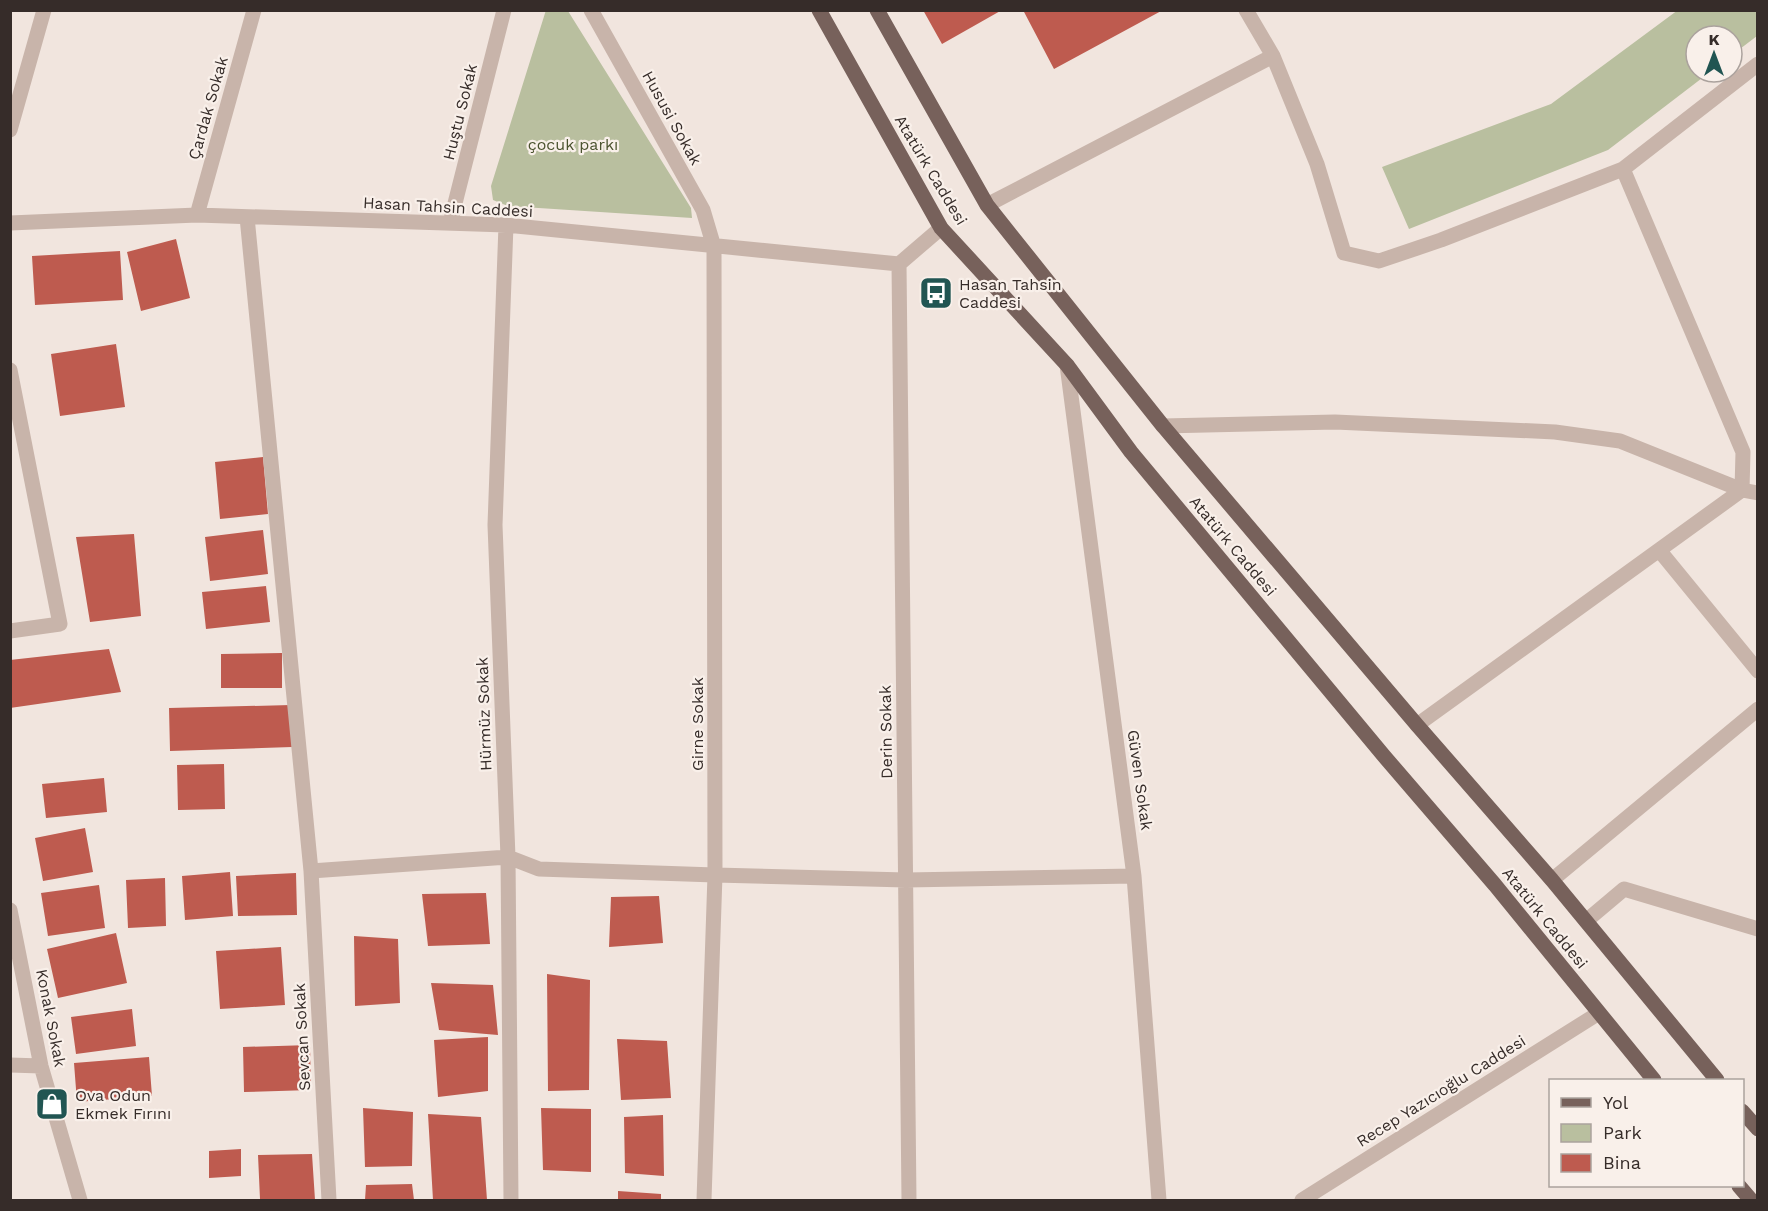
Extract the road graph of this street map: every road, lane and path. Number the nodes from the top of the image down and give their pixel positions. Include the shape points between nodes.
1 (44, 10) edge
2 (254, 10) edge
3 (504, 10) edge
4 (591, 10) edge
5 (819, 10) edge
6 (877, 10) edge
7 (1246, 10) edge
8 (1273, 56) junction
9 (1758, 64) edge
10 (15, 97) edge
11 (10, 130) edge
12 (1623, 169) junction
13 (987, 205) junction
14 (197, 215) junction
15 (247, 217) junction
16 (10, 223) edge
17 (450, 223) junction
18 (506, 225) junction
19 (941, 228) junction
20 (714, 247) junction
21 (899, 264) junction
22 (1067, 365) junction
23 (10, 370) edge
24 (1163, 426) junction
25 (1742, 490) junction
26 (1758, 494) edge
27 (1659, 550) junction
28 (10, 631) edge
29 (1758, 670) edge
30 (1758, 709) edge
31 (1417, 724) junction
32 (508, 857) junction
33 (311, 871) junction
34 (715, 874) junction
35 (1134, 876) junction
36 (906, 880) junction
37 (1552, 880) junction
38 (10, 910) edge
39 (1586, 921) junction
40 (1758, 929) edge
41 (1599, 1013) junction
42 (10, 1065) edge
43 (41, 1066) junction
44 (1653, 1079) edge
45 (1716, 1079) edge
46 (1744, 1112) edge
47 (1758, 1129) edge
48 (80, 1200) edge
49 (329, 1200) edge
50 (511, 1200) edge
51 (704, 1200) edge
52 (909, 1200) edge
53 (1159, 1200) edge
54 (1302, 1200) edge

1 - 10 street
2 - 14 street, Çardak Sokak
3 - 17 street, Huştu Sokak
4 - 20 street, Hususi Sokak via 703,210
5 - 19 main road, Atatürk Caddesi
6 - 13 main road
7 - 8 street
8 - 12 street via 1317,164 1344,253 1379,261
8 - 13 street
9 - 12 street
10 - 11 street
12 - 25 street via 1743,452
13 - 24 main road
14 - 15 street, Hasan Tahsin Caddesi
14 - 16 street, Hasan Tahsin Caddesi
15 - 17 street, Hasan Tahsin Caddesi
15 - 33 street, Sevcan Sokak
17 - 18 street, Hasan Tahsin Caddesi
18 - 20 street, Hasan Tahsin Caddesi
18 - 32 street, Hürmüz Sokak via 495,525
19 - 21 street
19 - 22 main road, Atatürk Caddesi
20 - 21 street, Hasan Tahsin Caddesi
20 - 34 street, Girne Sokak
21 - 36 street, Derin Sokak
22 - 35 street, Güven Sokak
22 - 41 main road, Atatürk Caddesi via 1131,452
23 - 28 street via 60,624
24 - 25 street via 1335,422 1555,432 1620,441
24 - 31 main road
25 - 26 street
25 - 27 street
27 - 29 street
27 - 31 street
30 - 37 street
31 - 37 main road
32 - 33 street
32 - 34 street via 539,869
32 - 50 street, Hürmüz Sokak
33 - 49 street, Sevcan Sokak
34 - 36 street
34 - 51 street, Girne Sokak
35 - 36 street
35 - 53 street, Güven Sokak
36 - 52 street, Derin Sokak
37 - 39 main road
38 - 43 street, Konak Sokak
39 - 40 street via 1624,889
39 - 45 main road
41 - 44 main road, Atatürk Caddesi
41 - 54 street, Recep Yazıcıoğlu Caddesi
42 - 43 street
43 - 48 street, Konak Sokak
46 - 47 main road

